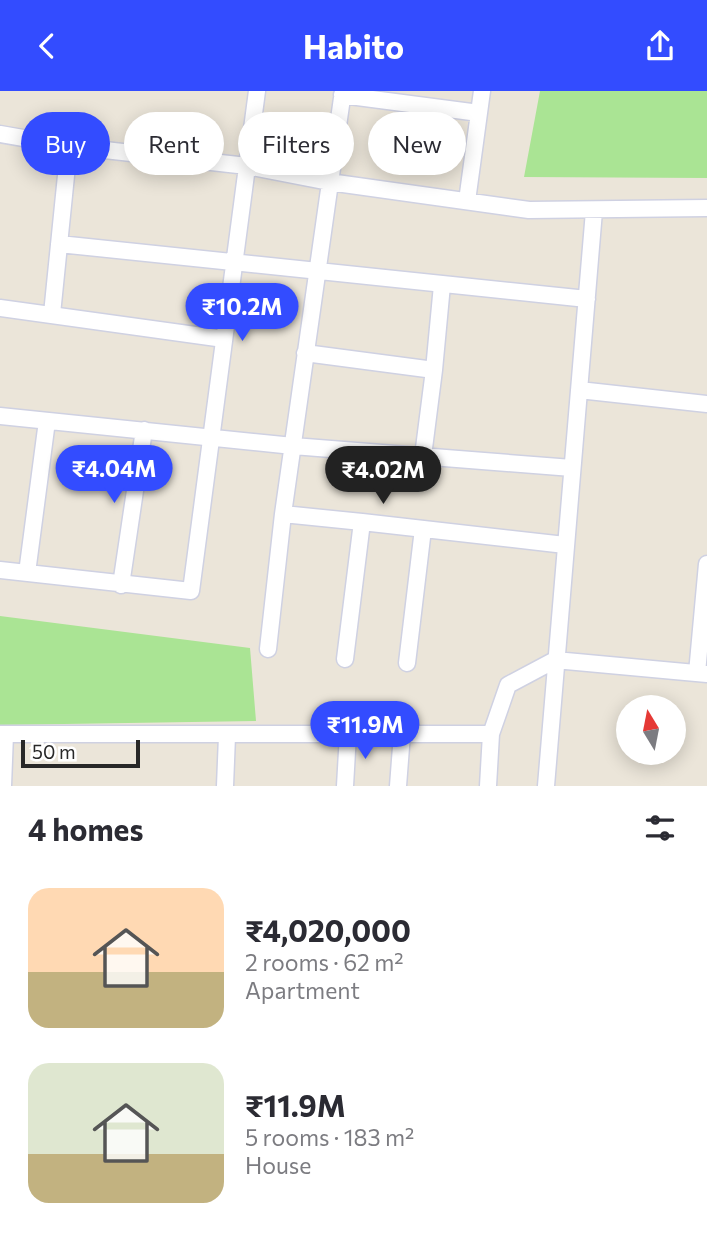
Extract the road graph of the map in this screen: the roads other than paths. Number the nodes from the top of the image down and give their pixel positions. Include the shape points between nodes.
1 (257, 91) edge
2 (482, 91) edge
3 (342, 93) edge
4 (254, 112) edge
5 (479, 113) junction
6 (0, 134) edge
7 (21, 138) edge
8 (110, 151) edge
9 (238, 165) edge
10 (66, 175) edge
11 (246, 175) edge
12 (293, 175) edge
13 (329, 182) junction
14 (467, 201) junction
15 (707, 208) edge
16 (594, 211) junction
17 (59, 244) junction
18 (233, 263) junction
19 (316, 272) junction
20 (442, 285) junction
21 (587, 299) junction
22 (0, 308) edge
23 (52, 314) junction
24 (224, 339) junction
25 (304, 353) junction
26 (434, 370) junction
27 (579, 390) junction
28 (707, 404) edge
29 (0, 416) edge
30 (47, 421) junction
31 (144, 430) junction
32 (211, 438) junction
33 (293, 446) junction
34 (423, 456) junction
35 (572, 468) junction
36 (283, 514) junction
37 (362, 522) junction
38 (423, 529) junction
39 (565, 545) junction
40 (707, 564) edge
41 (0, 570) edge
42 (27, 573) junction
43 (121, 585) junction
44 (268, 649) dead end
45 (345, 659) dead end
46 (555, 660) junction
47 (407, 663) dead end
48 (702, 674) edge
49 (2, 734) edge
50 (348, 734) junction
51 (401, 734) junction
52 (491, 734) junction
53 (227, 736) junction
54 (3, 786) edge
55 (225, 786) edge
56 (345, 786) edge
57 (398, 786) edge
58 (488, 786) edge
59 (546, 786) edge

1 - 4 street
2 - 5 street
3 - 5 street
3 - 13 street
5 - 14 street
6 - 7 street
8 - 9 street
10 - 17 street
11 - 18 street
12 - 13 street
13 - 14 street
13 - 19 street
14 - 16 street via 529,210
15 - 16 street
16 - 21 street
17 - 18 street
17 - 23 street
18 - 19 street
18 - 24 street
19 - 20 street
19 - 25 street
20 - 21 street
20 - 26 street
21 - 27 street
22 - 23 street
23 - 24 street
24 - 32 street
25 - 26 street
25 - 33 street
26 - 34 street
27 - 28 street
27 - 35 street
29 - 30 street
30 - 31 street
30 - 42 street
31 - 32 street
31 - 43 street
32 - 33 street
32 - 43 street via 191,591
33 - 34 street
33 - 36 street
34 - 35 street
35 - 39 street
36 - 37 street
36 - 44 street
37 - 38 street
37 - 45 street
38 - 39 street
38 - 47 street
39 - 46 street
40 - 48 street
41 - 42 street
42 - 43 street
46 - 48 street
46 - 52 street via 508,685
46 - 59 street
49 - 53 street
49 - 54 street
50 - 51 street
50 - 53 street
50 - 56 street
51 - 52 street
51 - 57 street
52 - 58 street
53 - 55 street

